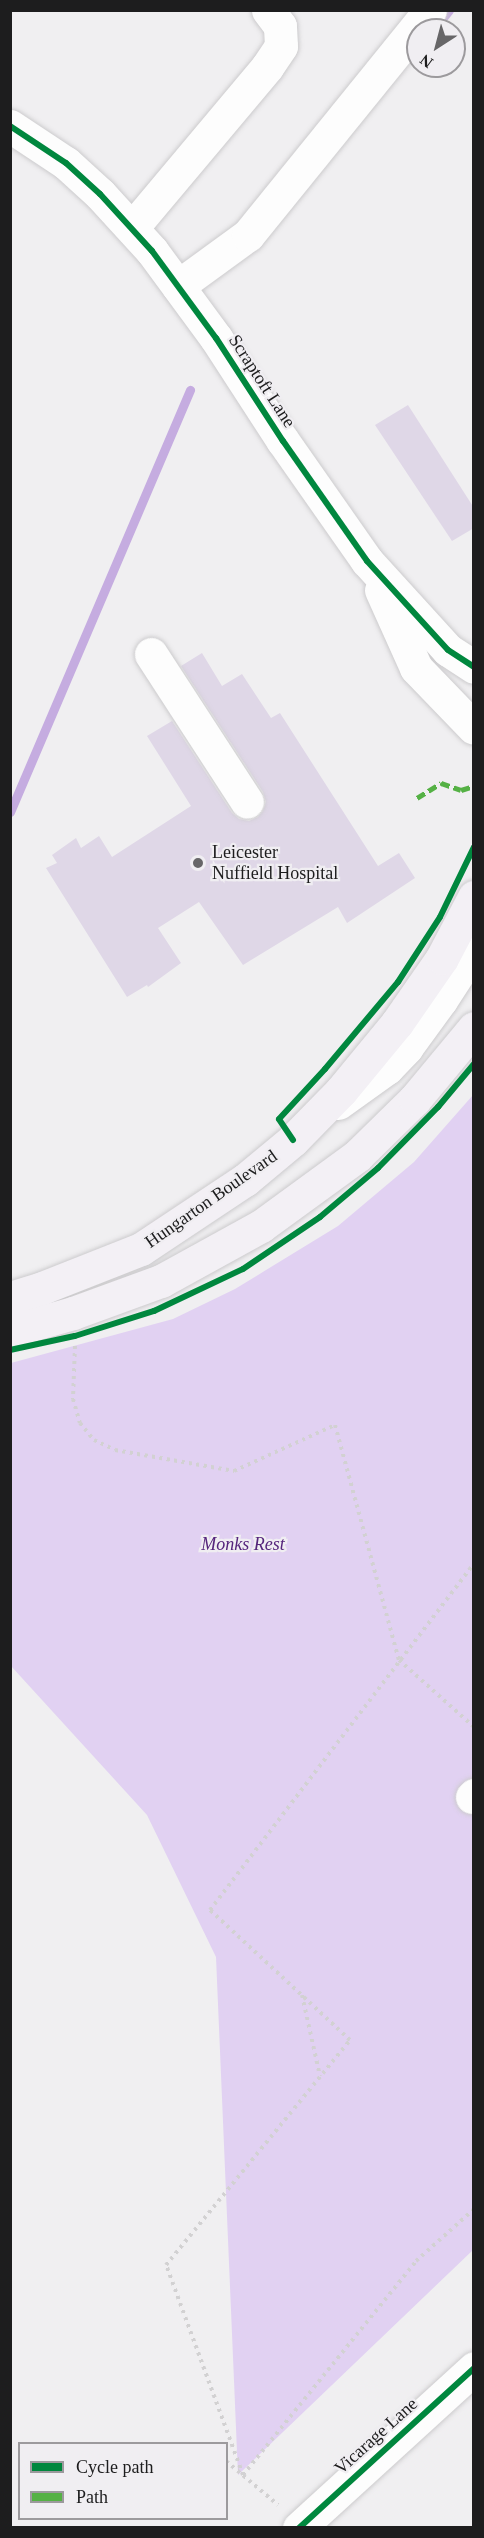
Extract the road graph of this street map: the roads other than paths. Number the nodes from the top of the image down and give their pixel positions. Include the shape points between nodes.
1 (268, 10) edge
2 (430, 10) edge
3 (10, 126) edge
4 (132, 228) junction
5 (178, 286) junction
6 (367, 561) junction
7 (151, 654) dead end
8 (461, 658) edge
9 (474, 683) edge
10 (474, 728) edge
11 (247, 802) dead end
12 (474, 897) edge
13 (474, 949) edge
14 (474, 1028) edge
15 (314, 1119) junction
16 (10, 1298) edge
17 (10, 1331) edge
18 (474, 2368) edge
19 (300, 2526) edge

1 - 4 street via 280,27 281,46
2 - 5 street via 248,235
3 - 4 street, Scraptoft Lane via 66,163
4 - 5 street, Scraptoft Lane
5 - 6 street, Scraptoft Lane
6 - 8 street, Scraptoft Lane
6 - 10 street, Scraptoft Lane via 416,668
7 - 11 street
8 - 9 street, Scraptoft Lane
12 - 15 highway, Hungarton Boulevard via 442,958 397,1023
13 - 15 street via 426,1023 393,1061
14 - 17 highway via 415,1099 357,1156 261,1226 161,1281
15 - 16 highway, Hungarton Boulevard via 245,1180 141,1249
18 - 19 street, Vicarage Lane

